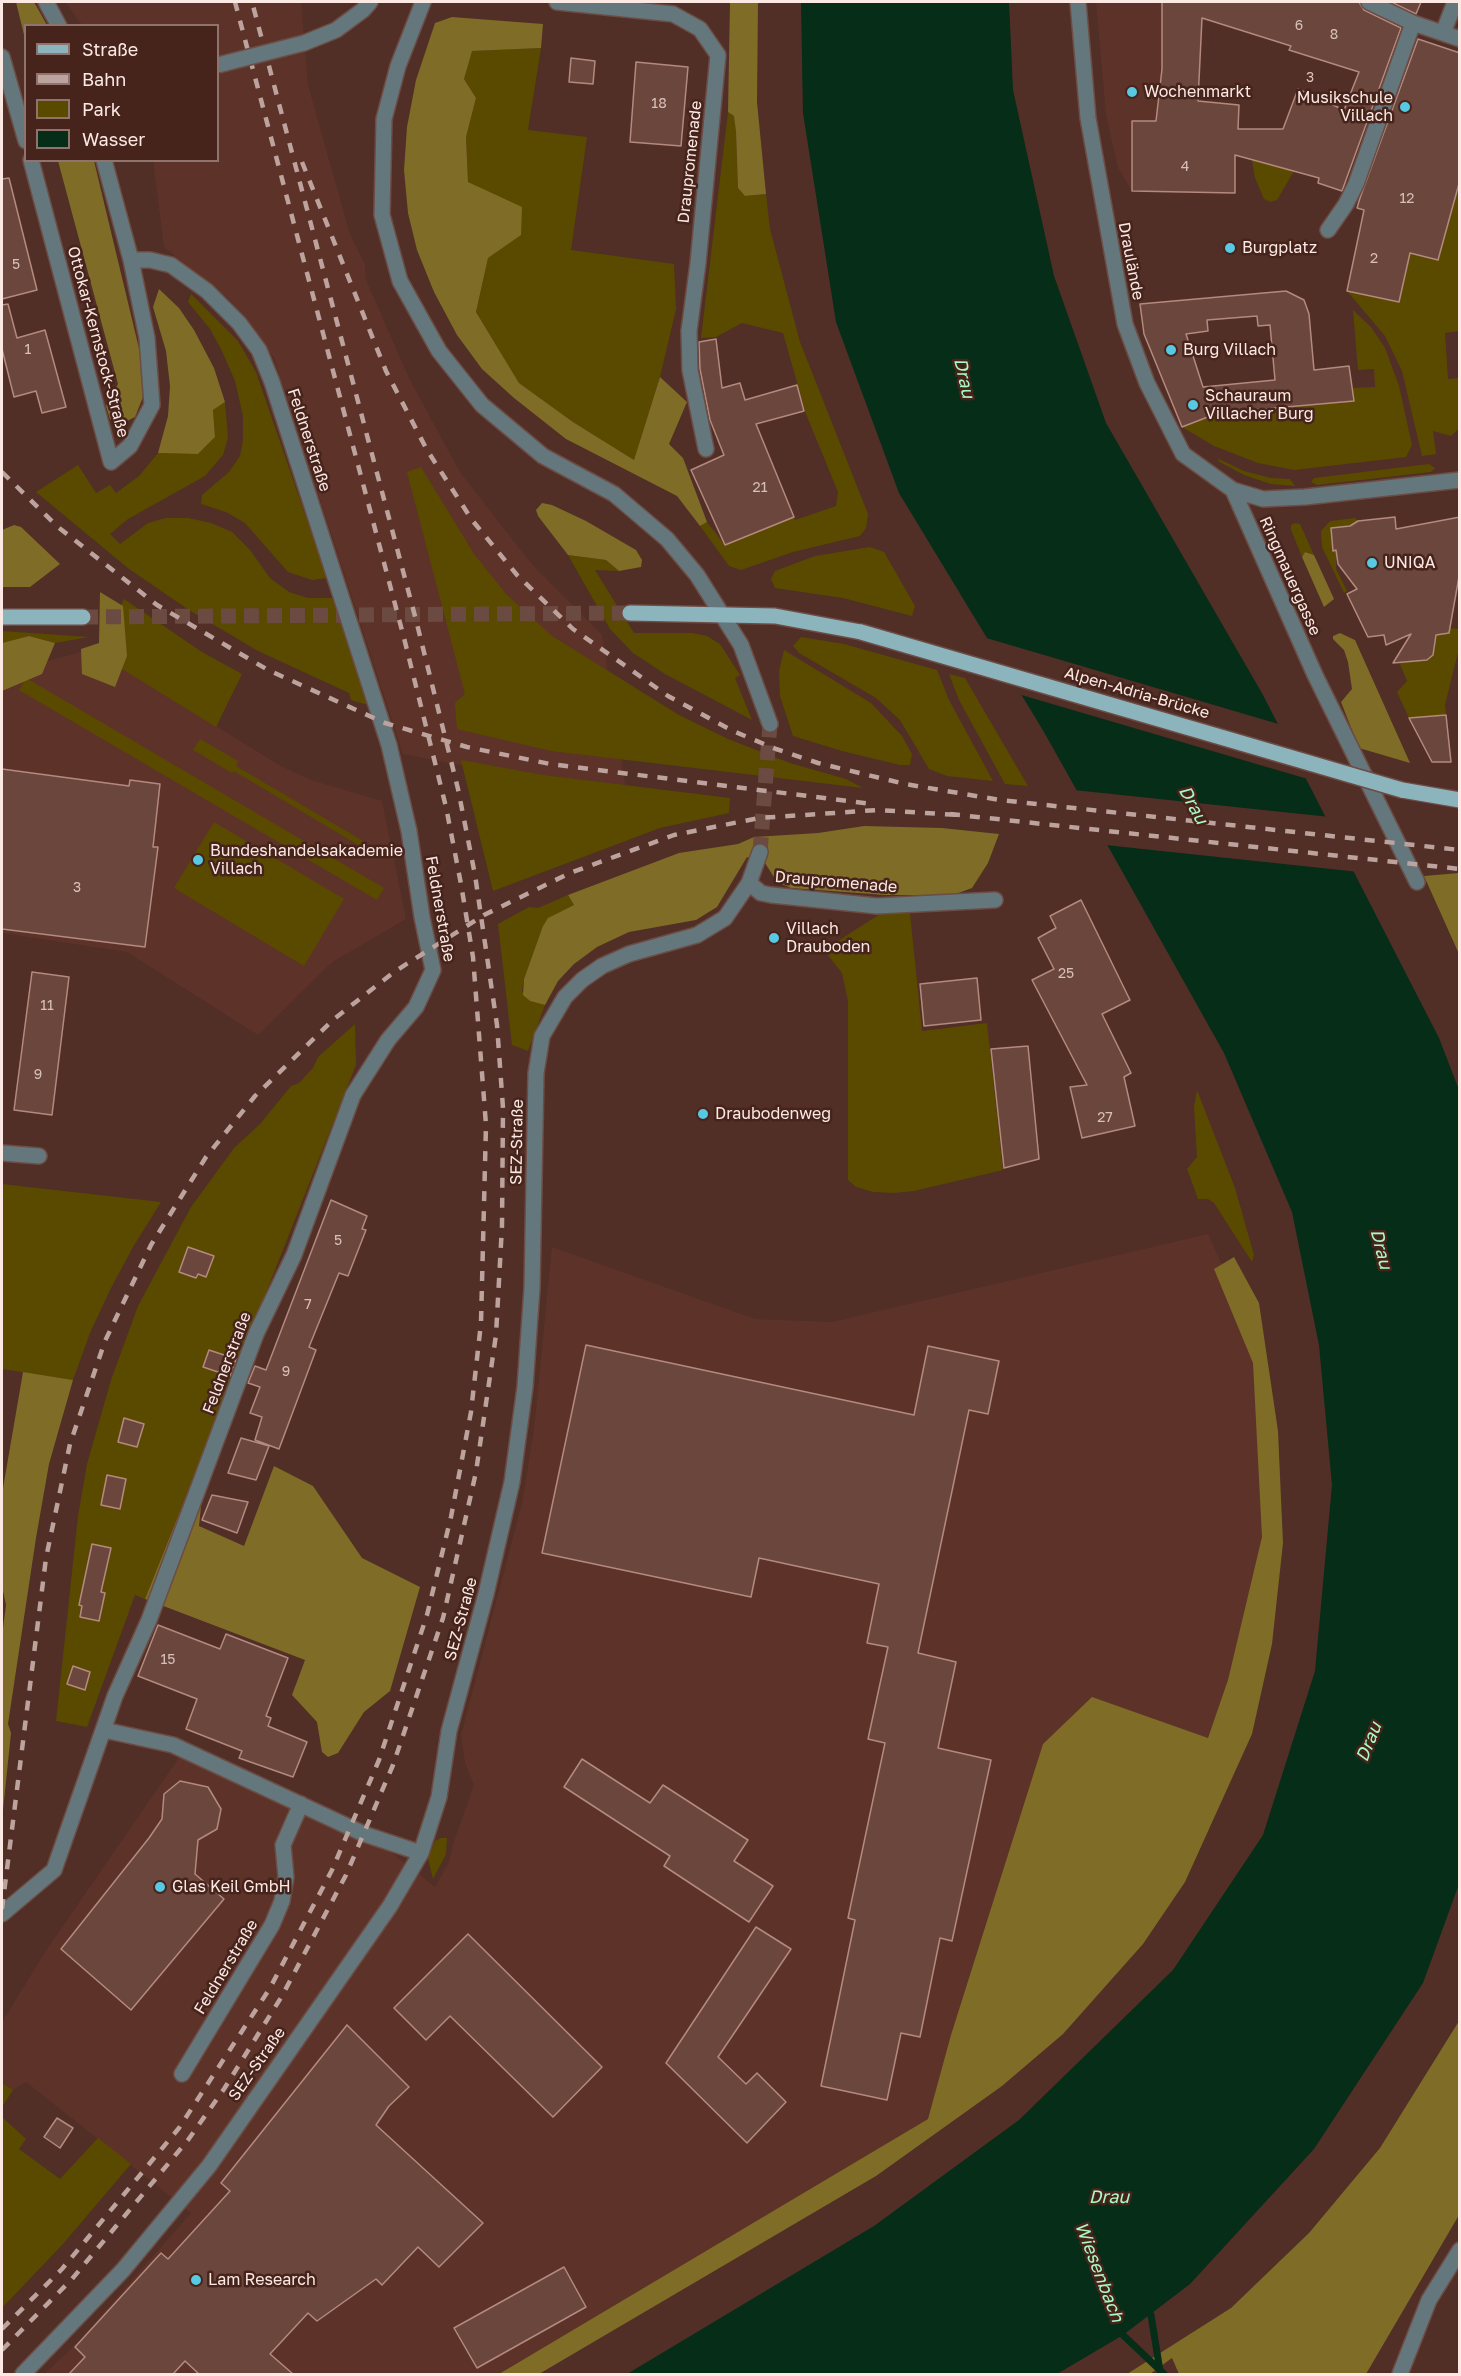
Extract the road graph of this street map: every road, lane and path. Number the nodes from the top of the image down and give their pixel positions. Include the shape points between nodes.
1 (46, 2) edge
2 (370, 2) edge
3 (423, 2) edge
4 (557, 2) edge
5 (1077, 2) edge
6 (1369, 2) edge
7 (1455, 2) edge
8 (1413, 23) junction
9 (58, 24) edge
10 (1443, 33) junction
11 (1460, 39) edge
12 (2, 57) edge
13 (219, 65) edge
14 (24, 134) edge
15 (32, 162) edge
16 (105, 162) edge
17 (1328, 230) dead end
18 (130, 260) junction
19 (706, 449) dead end
20 (1460, 480) edge
21 (1233, 490) junction
22 (630, 613) tunnel mouth
23 (722, 615) junction
24 (2, 617) edge
25 (83, 617) tunnel mouth
26 (770, 724) tunnel mouth
27 (1460, 800) edge
28 (760, 852) tunnel mouth
29 (1417, 882) dead end
30 (749, 883) junction
31 (995, 900) dead end
32 (2, 1153) edge
33 (39, 1156) dead end
34 (104, 1730) junction
35 (301, 1804) junction
36 (422, 1853) junction
37 (2, 1914) edge
38 (182, 2074) dead end
39 (1460, 2250) edge
40 (23, 2374) edge
41 (1400, 2374) edge

1 - 9 street
2 - 13 street, bridge via 336,30 304,43
3 - 23 street via 398,66 384,119 381,214 400,281 438,351 482,405 543,456 614,494 668,538
4 - 19 street, Draupromenade via 673,14 700,29 718,55 689,331 690,370
5 - 21 street, Draulände via 1088,118 1125,324 1147,383 1183,454
6 - 8 street
7 - 10 street
8 - 10 street
8 - 17 street via 1356,184
10 - 11 street
12 - 14 street
15 - 18 street, Ottokar-Kernstock-Straße via 111,462 130,446 152,405 147,338
16 - 18 street
18 - 34 street, Feldnerstraße via 171,265 207,291 259,350 389,745 434,970 416,1007 388,1040 353,1095 294,1254 256,1334
20 - 21 street, Ringmauergasse via 1263,499
21 - 29 street, Ringmauergasse via 1315,675
22 - 23 main road, Alpen-Adria-Brücke
23 - 26 street via 741,645
23 - 27 main road, Alpen-Adria-Brücke, bridge via 775,616 861,632 1402,789
24 - 25 main road
28 - 30 street, SEZ-Straße
30 - 31 street, Draupromenade via 761,893 771,895 877,906
30 - 36 street, SEZ-Straße via 731,912 712,927 615,959 582,980 551,1017 542,1036 536,1072 532,1288 525,1388 513,1470 486,1594 449,1731 439,1797
32 - 33 street
34 - 35 street via 173,1745
34 - 37 street, Feldnerstraße via 54,1870
35 - 36 street via 364,1834
35 - 38 street, Feldnerstraße via 284,1845 286,1877 272,1925
36 - 40 street, SEZ-Straße via 390,1906 209,2166 123,2270
39 - 41 street via 1429,2300

